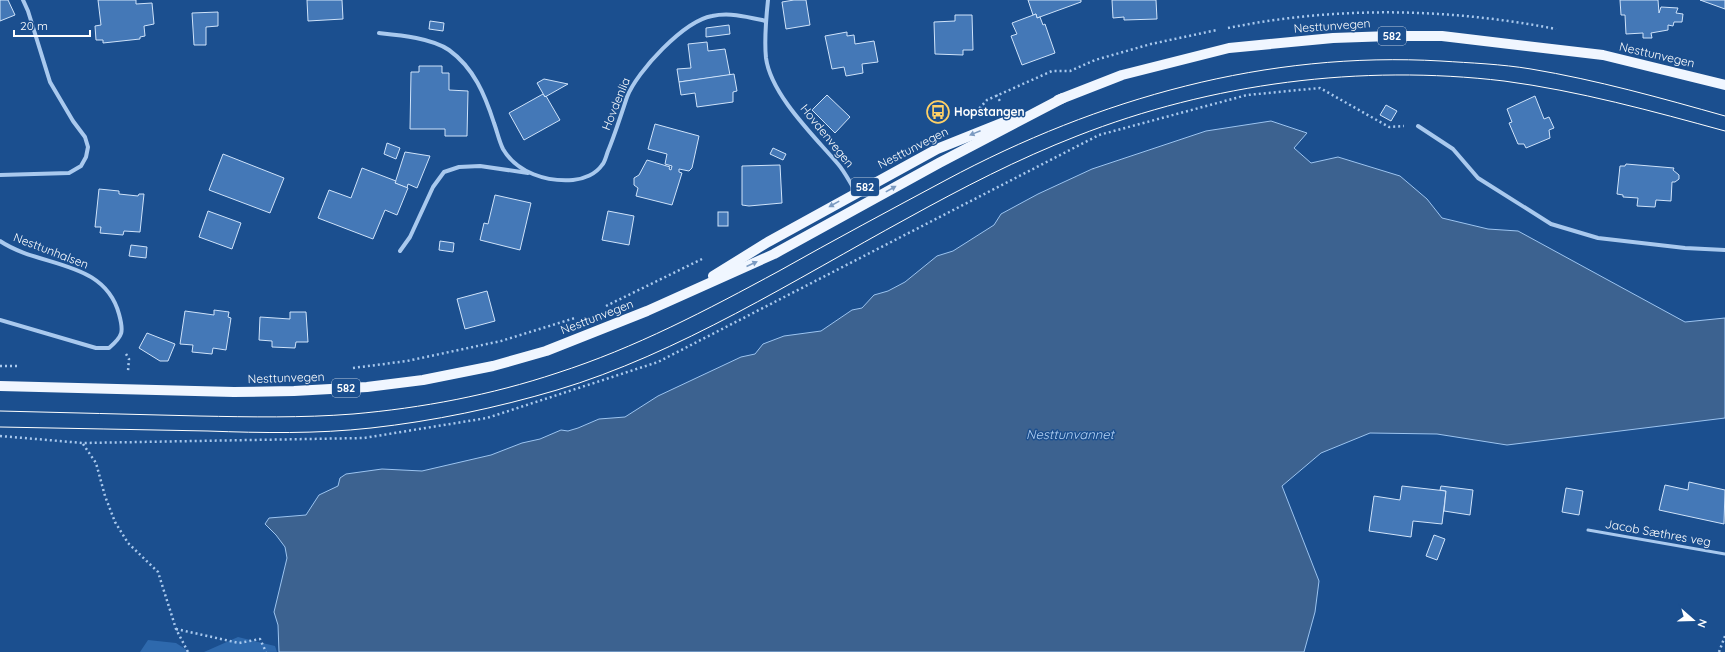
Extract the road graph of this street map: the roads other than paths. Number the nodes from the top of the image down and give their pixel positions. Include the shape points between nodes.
1 (23, 0) edge
2 (768, 0) edge
3 (766, 21) junction
4 (379, 33) dead end
5 (1725, 84) edge
6 (1064, 98) junction
7 (1418, 126) dead end
8 (532, 174) junction
9 (0, 175) edge
10 (856, 192) junction
11 (0, 241) edge
12 (400, 250) dead end
13 (1725, 250) edge
14 (678, 298) junction
15 (0, 320) edge
16 (0, 386) edge
17 (1588, 530) dead end
18 (1725, 554) edge

1 - 9 street via 50,82 85,137 88,147 81,166 69,173
2 - 3 street, Hovdenvegen
3 - 8 street, Hovdenlia via 734,14 711,16 691,25 662,50 637,78 628,95 602,165 589,176 575,180 555,180
3 - 10 street, Hovdenvegen via 766,59 774,81 813,138 839,165
4 - 8 street, Hovdenlia via 430,42 448,49 467,65 481,88 503,149 518,167
5 - 6 main road, Nesttunvegen / 582 via 1603,55 1442,36 1391,36 1333,38 1229,48 1122,75
6 -> 10 main road, Nesttunvegen / 582 via 942,146
14 -> 6 main road, Nesttunvegen / 582 via 774,254
7 - 13 street via 1453,149 1478,178 1551,224 1598,238
8 - 12 street, Hovdenlia via 480,166 458,167 444,172 433,187 410,237
10 -> 14 main road, Nesttunvegen / 582 via 768,242
11 - 15 street, Nesttunhalsen via 22,253 95,278 108,289 123,328 119,339 109,348 96,348
14 - 16 main road, Nesttunvegen / 582 via 546,351 493,366 423,380 367,387 234,392
17 - 18 lane, Jacob Sæthres veg

